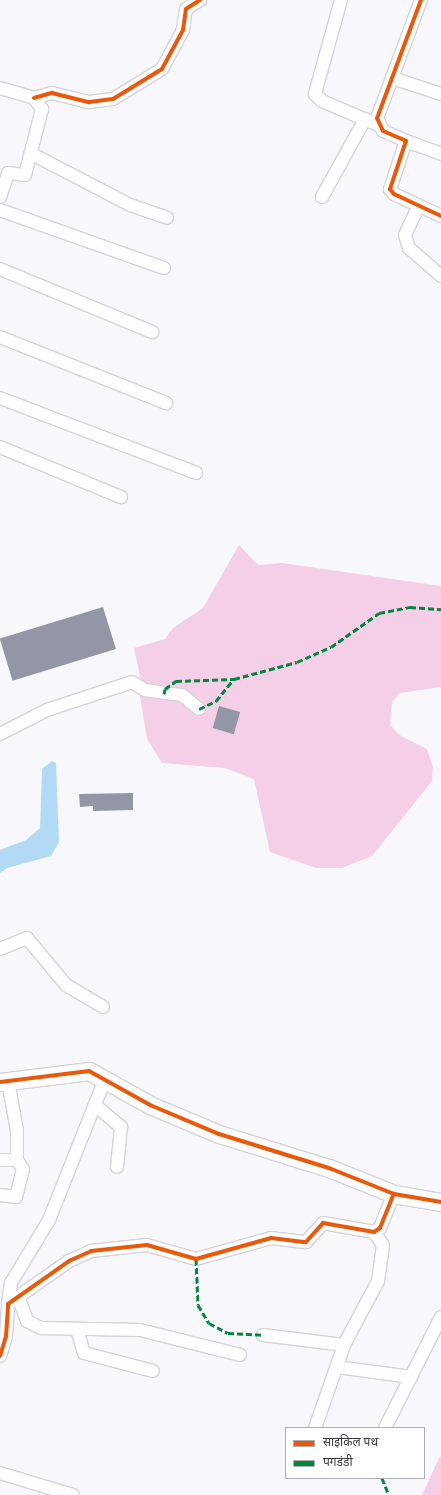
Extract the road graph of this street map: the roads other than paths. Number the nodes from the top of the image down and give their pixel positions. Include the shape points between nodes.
1 (200, 0) edge
2 (341, 0) edge
3 (421, 0) edge
4 (392, 78) junction
5 (0, 88) edge
6 (441, 94) edge
7 (34, 98) junction
8 (365, 119) junction
9 (378, 125) junction
10 (406, 141) junction
11 (32, 154) junction
12 (441, 154) edge
13 (0, 197) edge
14 (322, 197) dead end
15 (418, 207) junction
16 (0, 210) edge
17 (441, 216) edge
18 (167, 218) dead end
19 (164, 268) dead end
20 (0, 269) edge
21 (441, 276) edge
22 (152, 332) dead end
23 (0, 337) edge
24 (0, 398) edge
25 (166, 403) dead end
26 (0, 447) edge
27 (196, 473) dead end
28 (121, 497) dead end
29 (199, 709) dead end
30 (0, 734) edge
31 (0, 949) edge
32 (103, 1007) dead end
33 (4, 1081) edge
34 (104, 1082) junction
35 (96, 1106) junction
36 (0, 1160) edge
37 (17, 1160) junction
38 (117, 1167) dead end
39 (394, 1194) junction
40 (0, 1195) edge
41 (441, 1202) edge
42 (374, 1232) junction
43 (18, 1297) junction
44 (8, 1304) junction
45 (441, 1316) edge
46 (77, 1329) junction
47 (263, 1335) dead end
48 (344, 1345) junction
49 (240, 1355) dead end
50 (0, 1356) edge
51 (336, 1367) junction
52 (153, 1371) dead end
53 (411, 1377) junction
54 (315, 1427) edge
55 (386, 1427) edge
56 (0, 1473) edge
57 (73, 1495) edge

1 - 7 street via 186,9 183,30 162,69 113,99 89,102 52,93
2 - 8 street via 316,94 322,101
3 - 4 street
4 - 6 street
4 - 9 street via 377,118
5 - 7 street
7 - 11 street via 42,109
8 - 9 street
8 - 14 street
9 - 10 street via 383,131
10 - 12 street
10 - 15 street via 390,189
11 - 13 street via 25,175 8,173
11 - 18 street via 116,198
15 - 17 street
15 - 21 street via 405,235 408,248
16 - 19 street
20 - 22 street
23 - 25 street
24 - 27 street
26 - 28 street
29 - 30 street via 182,694 145,690 132,682 47,710
31 - 32 street via 27,938 66,985
33 - 34 street via 89,1071
33 - 37 street via 17,1131
34 - 35 street
34 - 39 street via 219,1134 329,1168
35 - 38 street via 122,1127
35 - 44 street via 49,1220 11,1283
36 - 37 street
37 - 40 street via 23,1169 16,1197
39 - 41 street
39 - 42 street via 380,1228
42 - 43 street via 323,1223 306,1242 271,1238 196,1259 147,1245 91,1251 69,1261
42 - 48 street via 383,1245 378,1281
43 - 44 street
43 - 46 street via 33,1326
44 - 50 street via 6,1336
45 - 53 street
46 - 49 street via 140,1330
46 - 52 street via 84,1353
47 - 48 street
48 - 51 street
51 - 53 street
51 - 54 street
53 - 55 street
56 - 57 street

